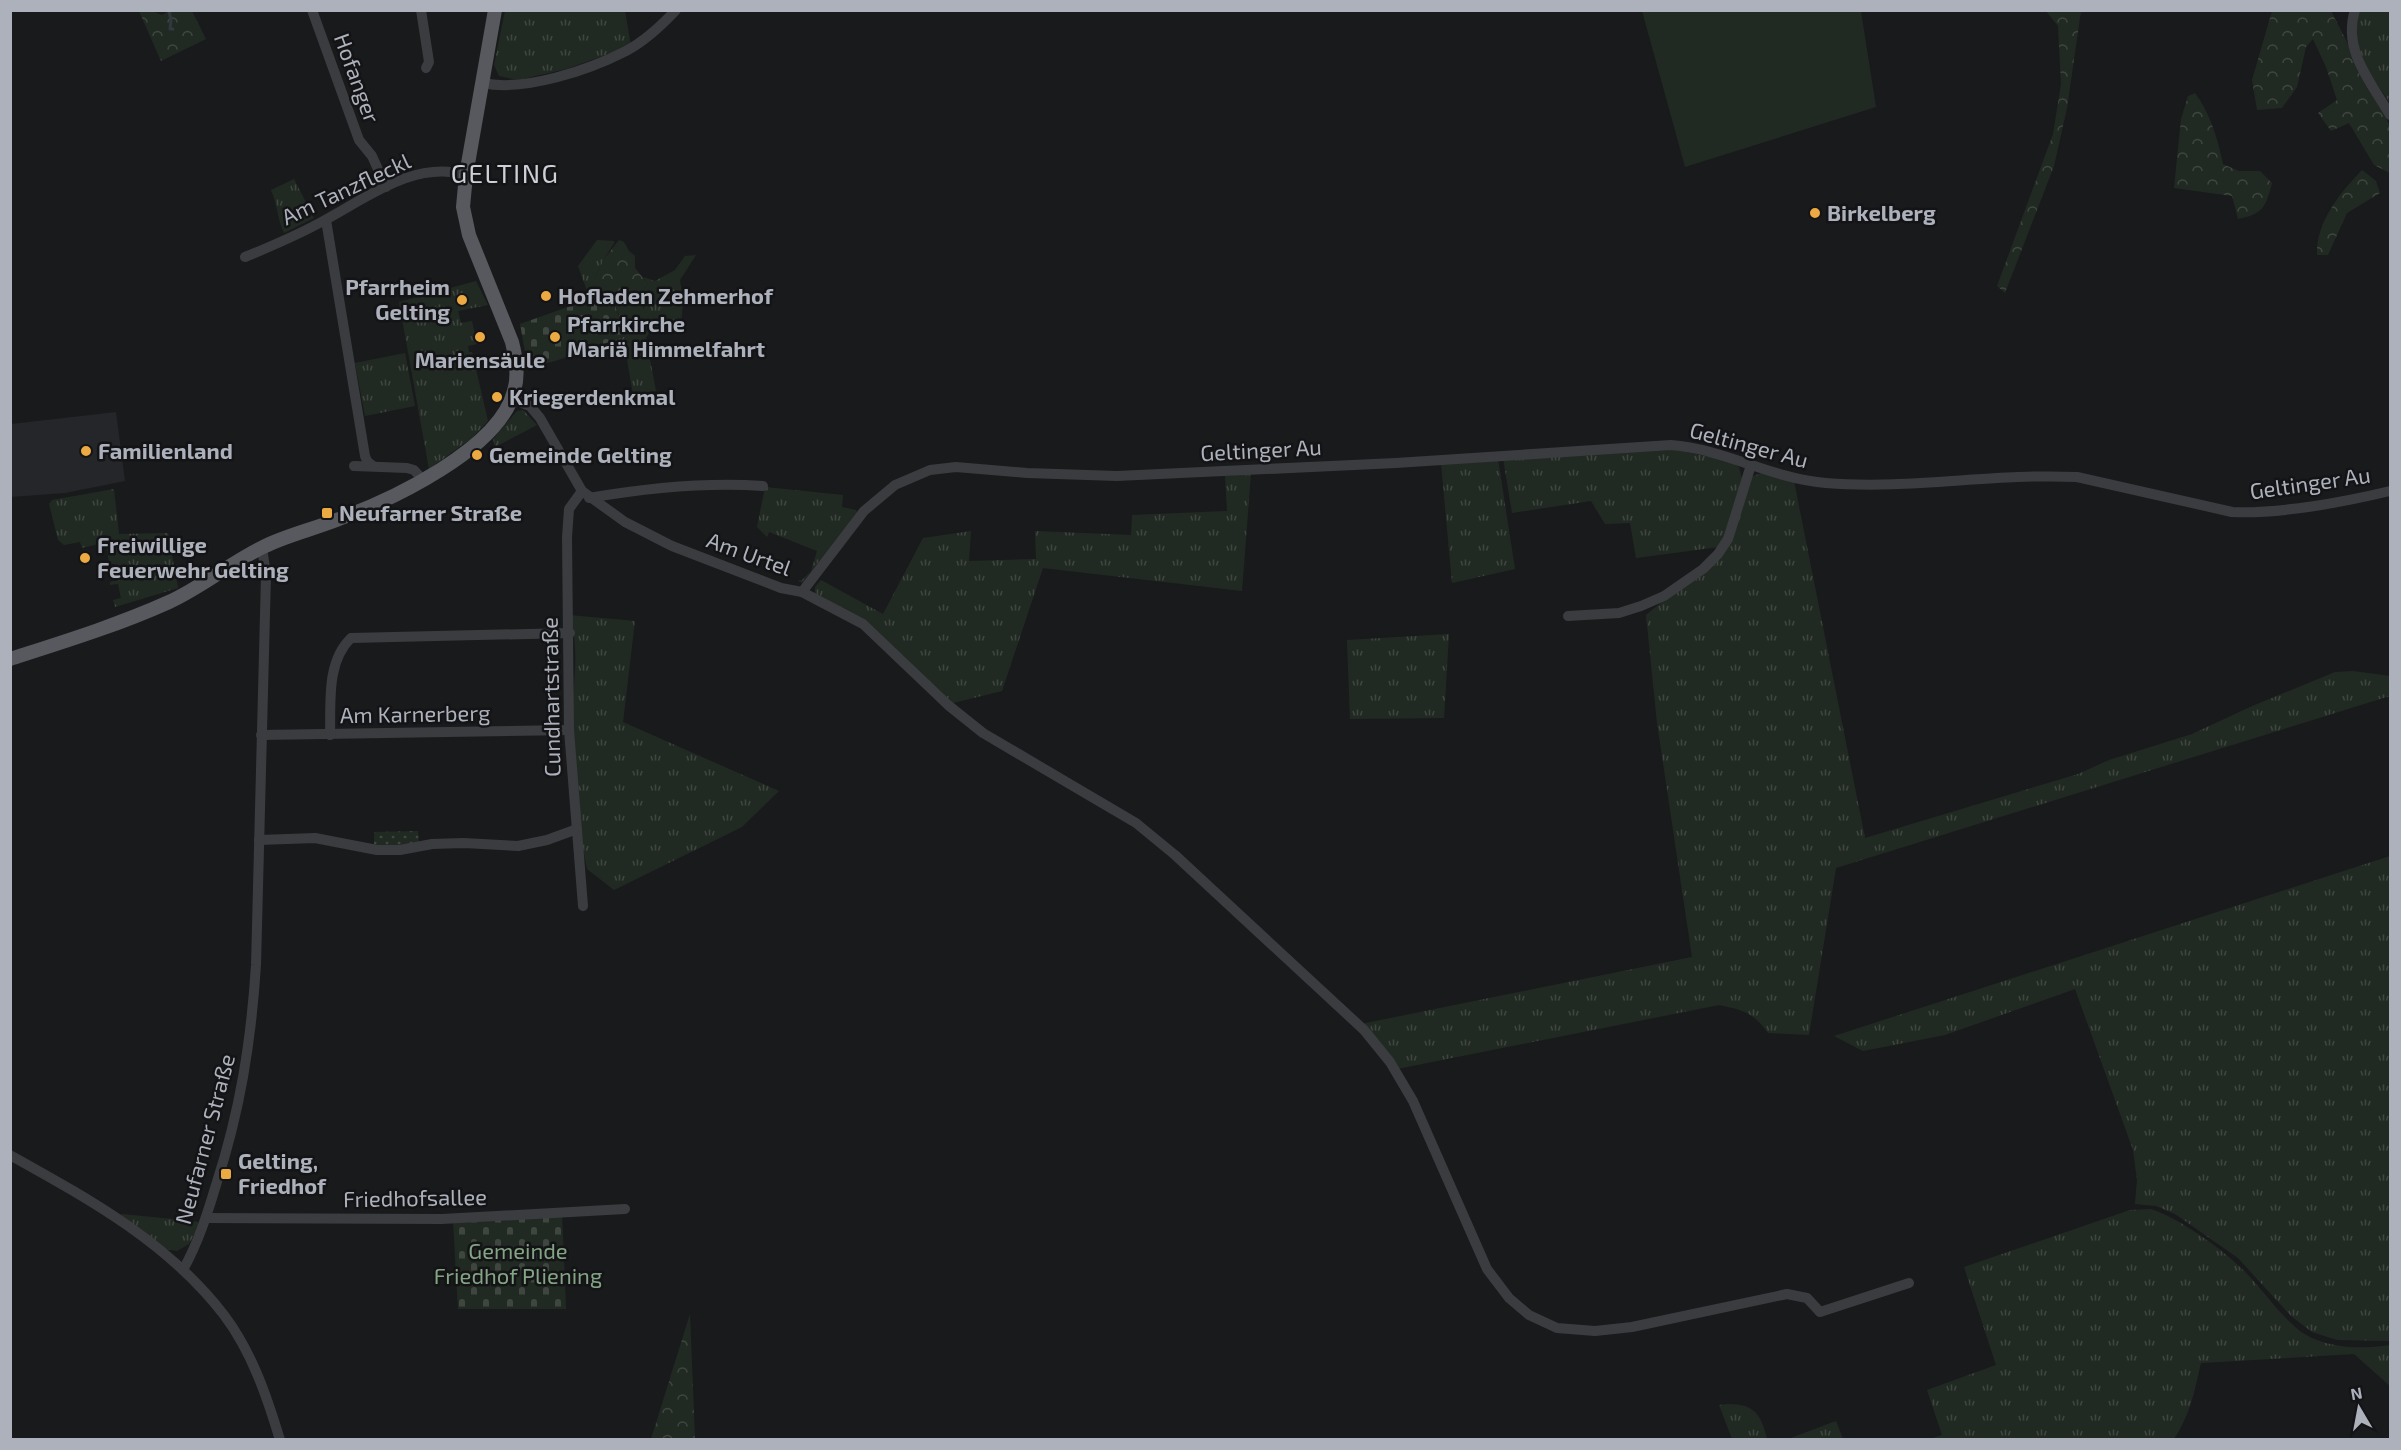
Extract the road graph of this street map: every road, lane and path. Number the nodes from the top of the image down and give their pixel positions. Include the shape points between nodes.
1 (312, 10) edge
2 (421, 10) edge
3 (495, 10) edge
4 (676, 10) edge
5 (2355, 10) edge
6 (426, 68) dead end
7 (483, 83) junction
8 (2391, 115) edge
9 (466, 175) junction
10 (386, 187) junction
11 (326, 220) junction
12 (245, 256) dead end
13 (512, 399) junction
14 (1751, 465) junction
15 (354, 466) dead end
16 (373, 466) junction
17 (1093, 476) joint
18 (423, 480) junction
19 (763, 486) dead end
20 (2391, 491) edge
21 (585, 494) junction
22 (262, 547) junction
23 (802, 592) junction
24 (1568, 616) dead end
25 (570, 633) junction
26 (10, 659) edge
27 (569, 730) junction
28 (261, 735) junction
29 (330, 735) junction
30 (577, 829) junction
31 (259, 840) junction
32 (583, 906) dead end
33 (10, 1155) edge
34 (625, 1209) dead end
35 (207, 1218) junction
36 (183, 1270) junction
37 (1909, 1283) dead end
38 (280, 1440) edge

1 - 10 street, Hofanger via 359,140 372,156
2 - 6 street via 429,62
3 - 7 main road
4 - 7 street via 640,42 590,67 530,82 502,86
5 - 8 street via 2350,34 2352,48
7 - 9 main road
9 - 10 street, Am Tanzfleckl via 434,171
9 - 13 main road via 463,207 469,235 515,356
10 - 11 street, Am Tanzfleckl
11 - 12 street, Am Tanzfleckl
11 - 16 street via 365,456
13 - 18 main road via 481,440
13 - 21 street, Am Urtel via 530,406 540,418
14 - 17 street, Geltinger Au via 1693,447 1652,445 1396,463
14 - 20 street, Geltinger Au via 1811,482 1846,484 2077,477 2232,512 2256,513
14 - 24 street via 1728,538 1703,569 1664,596 1641,606 1619,613
15 - 16 street
16 - 18 street via 414,470
17 - 23 street, Am Urtel via 956,467 918,473 894,485 864,511
18 - 22 main road via 370,507
19 - 21 street via 715,484
21 - 23 street, Am Urtel via 625,522 672,546 781,588
21 - 25 street, Cundhartstraße via 569,509
22 - 26 main road via 168,603
22 - 28 street, Neufarner Straße via 266,575
23 - 37 street via 863,624 983,734 1136,823 1364,1030 1390,1062 1413,1101 1487,1269 1509,1298 1529,1315 1557,1328 1595,1331 1632,1327 1787,1294 1807,1298 1820,1312
25 - 27 street, Cundhartstraße
25 - 29 street via 351,638 337,659
27 - 29 street, Am Karnerberg
27 - 30 street, Cundhartstraße
28 - 29 street, Am Karnerberg
28 - 31 street, Neufarner Straße
30 - 31 street via 518,846 464,843 377,850 315,838
30 - 32 street, Cundhartstraße
31 - 35 street, Neufarner Straße via 256,965 248,1059
33 - 36 street via 112,1213
34 - 35 street, Friedhofsallee via 442,1219
35 - 36 street, Neufarner Straße
36 - 38 street via 225,1316 240,1341 263,1388

